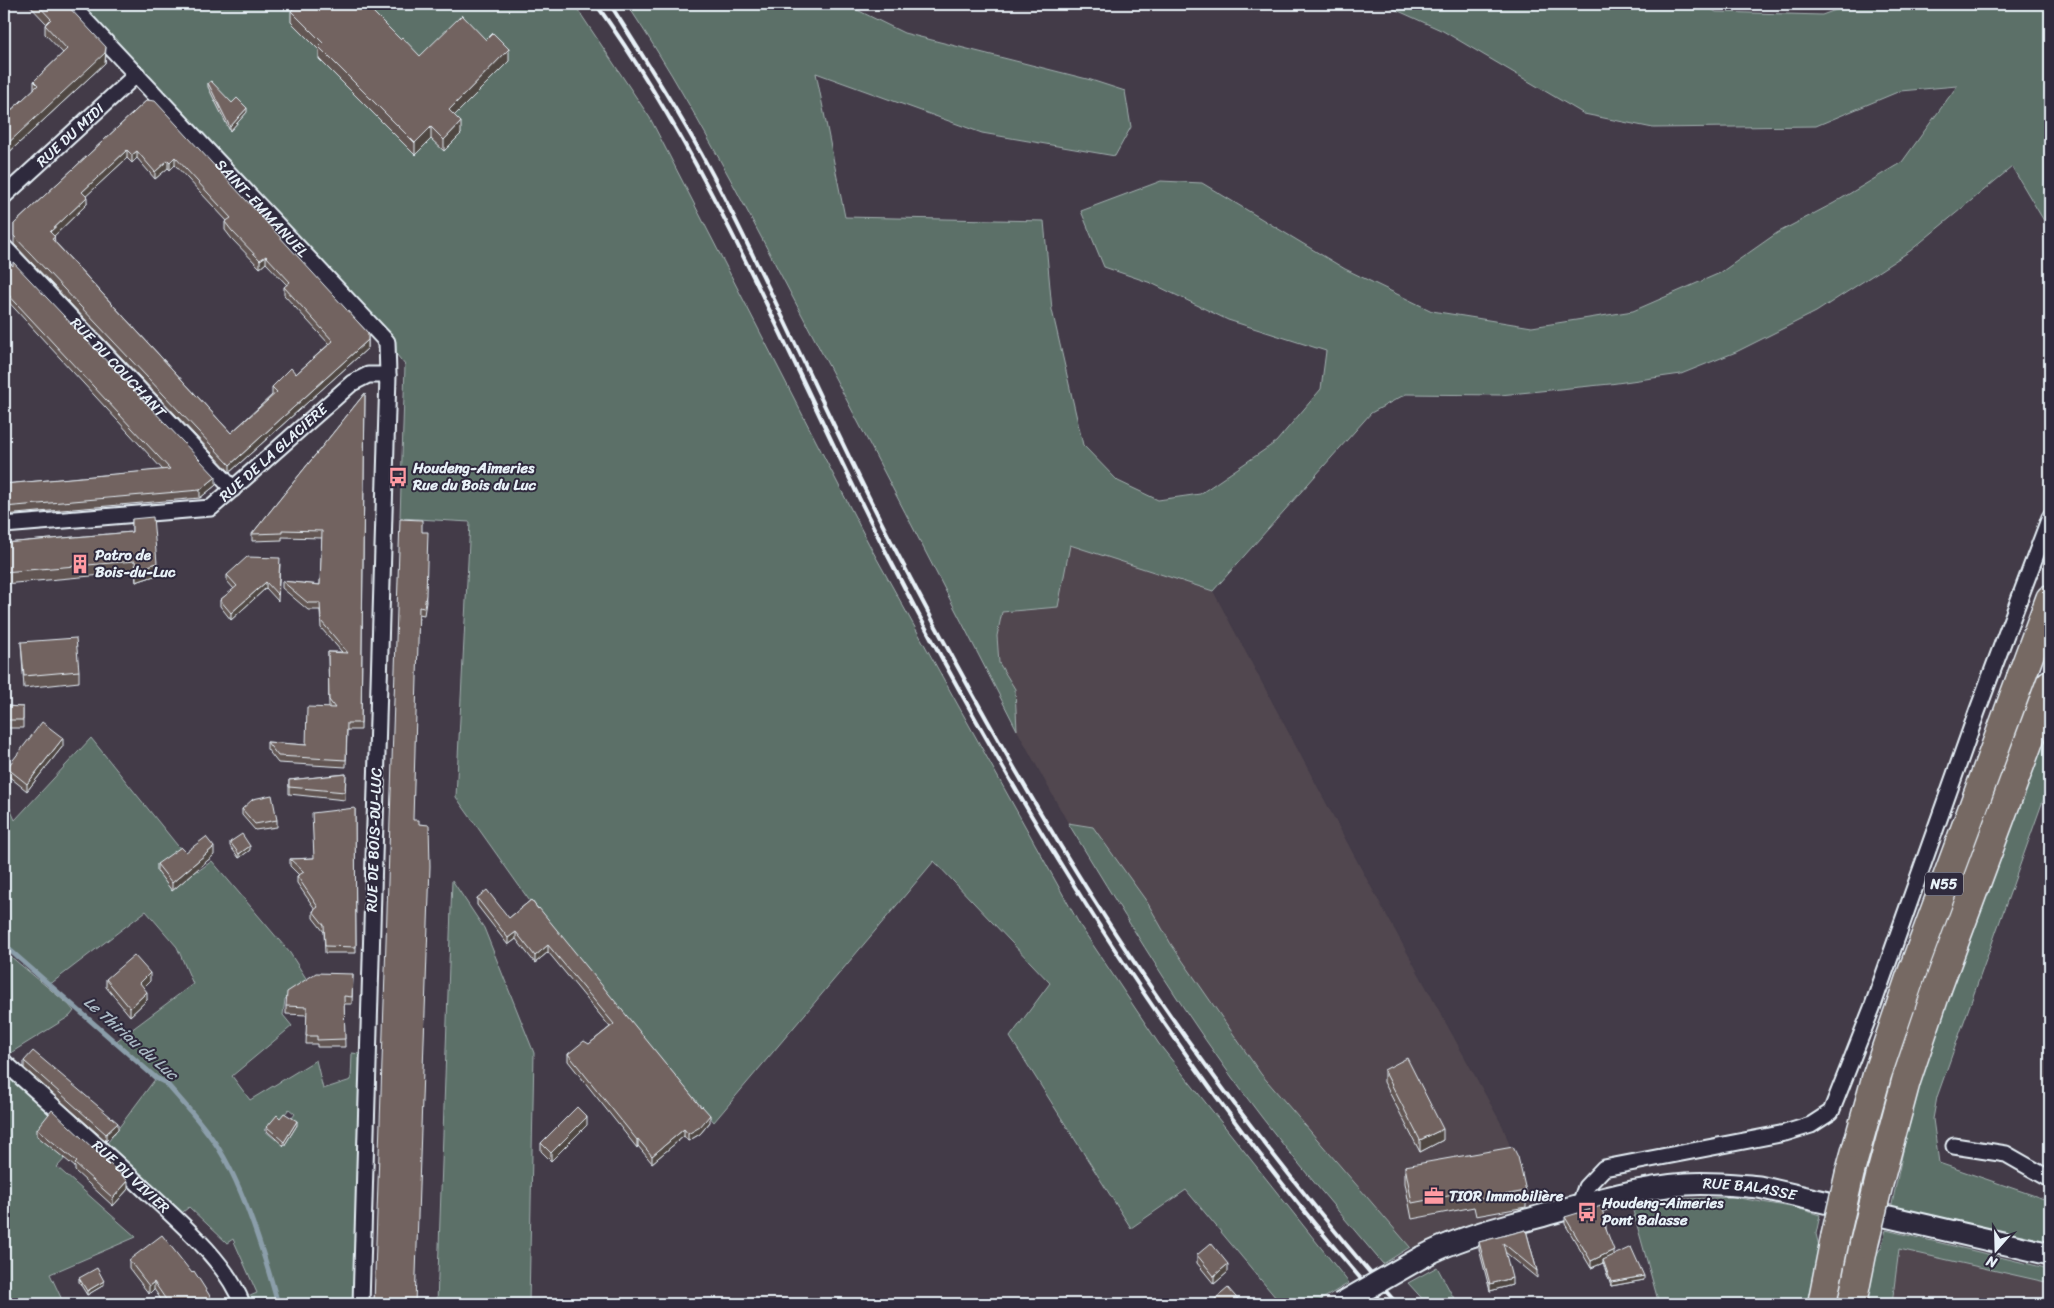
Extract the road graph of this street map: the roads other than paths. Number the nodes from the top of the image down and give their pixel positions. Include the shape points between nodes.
1 (70, 4) edge
2 (136, 74) junction
3 (4, 196) edge
4 (4, 247) edge
5 (387, 342) joint
6 (388, 375) junction
7 (233, 489) junction
8 (2050, 517) edge
9 (4, 525) edge
10 (2050, 599) edge
11 (2050, 684) edge
12 (4, 1062) edge
13 (1954, 1146) dead end
14 (2050, 1178) edge
15 (1580, 1204) junction
16 (2050, 1254) edge
17 (242, 1304) edge
18 (361, 1304) edge
19 (1340, 1304) edge
20 (1822, 1304) edge
21 (1852, 1304) edge

1 - 2 street, SAINT-EMMANUEL
2 - 3 street, RUE DU MIDI
2 - 5 street, SAINT-EMMANUEL
4 - 7 street, RUE DU COUCHANT
5 - 6 street, RUE DE BOIS-DU-LUC
6 - 7 street, RUE DE LA GLACIÈRE via 368,375 352,383
6 - 18 street, RUE DE BOIS-DU-LUC
7 - 9 street, RUE DE LA GLACIÈRE via 211,508
8 - 15 street via 1976,712 1872,1008 1831,1112 1811,1125 1785,1133 1604,1168 1586,1187
10 - 20 highway, N55, bridge via 1877,1075 1834,1238
11 - 21 highway, N55, bridge via 1906,1081
12 - 17 street, RUE DU VIVIER via 176,1218 230,1279
13 - 14 street via 2006,1154
15 - 16 street, RUE BALASSE via 1685,1184 1759,1187
15 - 19 street, RUE BALASSE, bridge via 1441,1247

